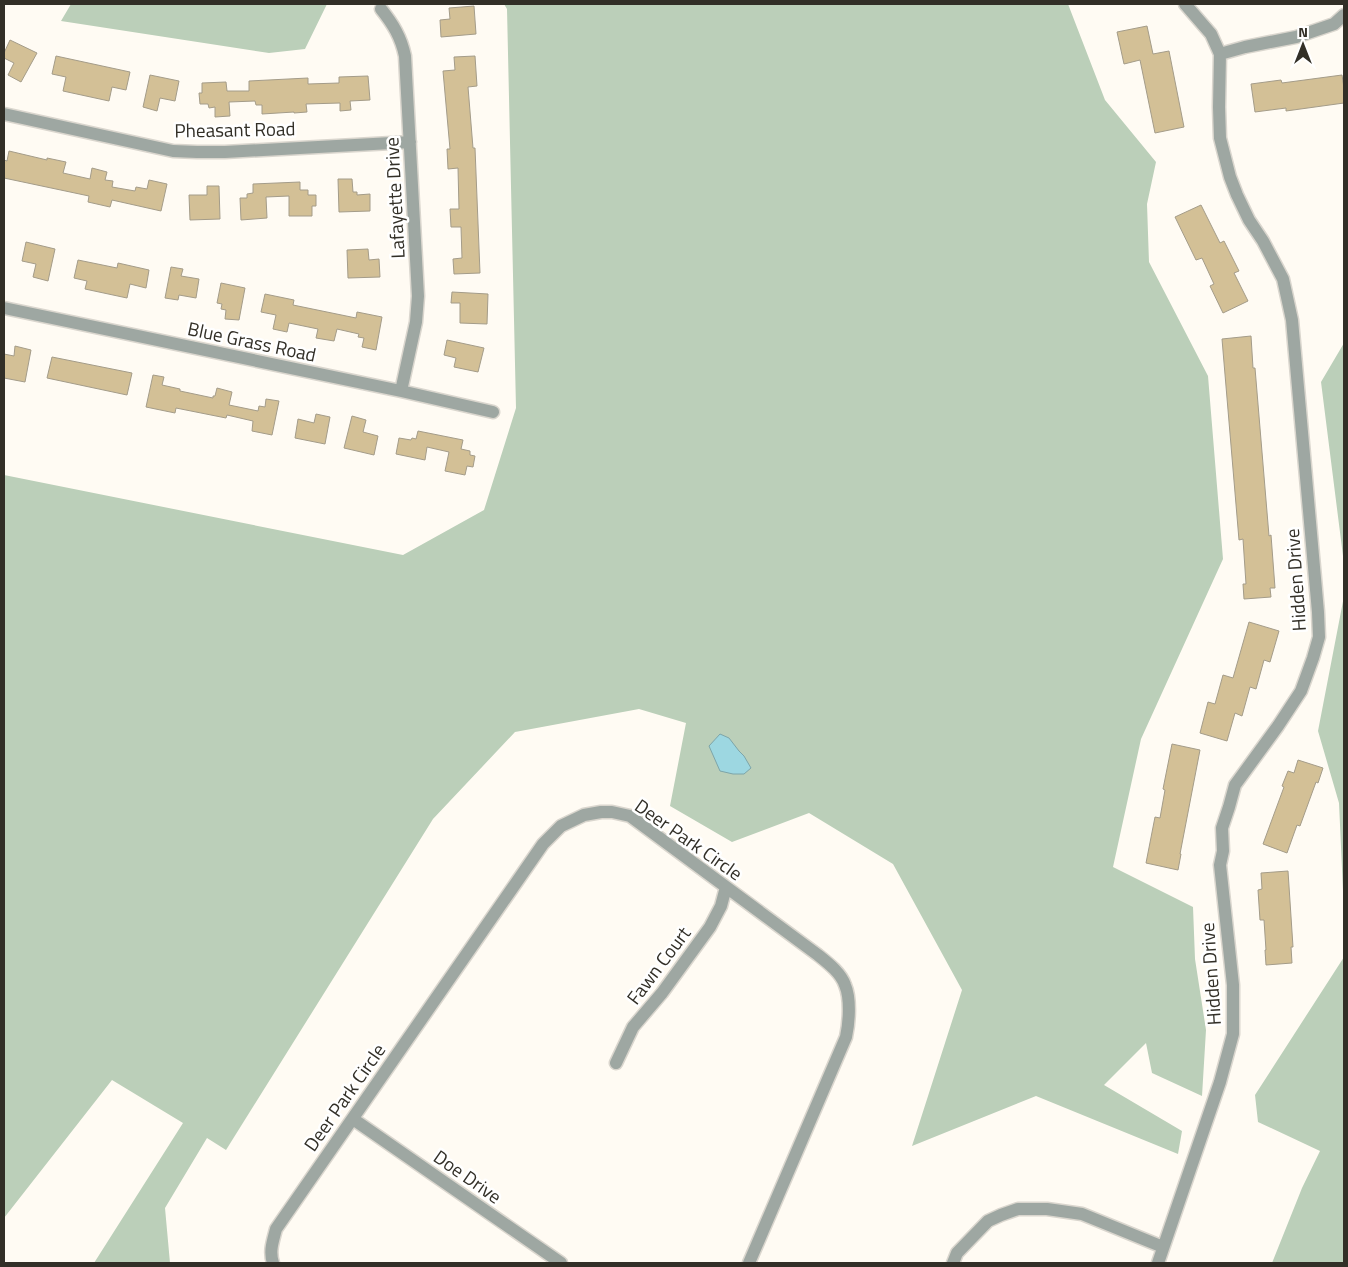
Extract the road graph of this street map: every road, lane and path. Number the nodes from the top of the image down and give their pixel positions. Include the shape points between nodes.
1 (1186, 4) edge
2 (381, 9) dead end
3 (1344, 15) edge
4 (1220, 54) junction
5 (4, 114) edge
6 (410, 142) junction
7 (4, 308) edge
8 (401, 391) junction
9 (493, 412) dead end
10 (726, 887) junction
11 (616, 1063) dead end
12 (352, 1118) junction
13 (1163, 1247) junction
14 (273, 1263) edge
15 (561, 1263) edge
16 (749, 1263) edge
17 (953, 1263) edge
18 (1158, 1263) edge

1 - 4 street, Hidden Drive via 1211,34
2 - 6 street, Lafayette Drive via 403,46
3 - 4 street via 1334,24 1296,37
4 - 13 street, Hidden Drive via 1220,138 1230,177 1248,220 1283,279 1292,320 1319,637 1301,691 1235,785 1222,828 1220,865 1233,985 1233,1034 1220,1082
5 - 6 street, Pheasant Road via 184,151 225,152
6 - 8 street, Lafayette Drive via 418,296 416,322
7 - 8 street, Blue Grass Road
8 - 9 street, Blue Grass Road
10 - 11 street, Fawn Court via 710,927 633,1027
10 - 12 street, Deer Park Circle via 630,816 601,812 584,815 561,826 543,844
10 - 16 street, Deer Park Circle via 818,955 845,984 848,995 846,1037
12 - 14 street, Deer Park Circle via 276,1229 272,1244
12 - 15 street, Doe Drive
13 - 17 street via 1082,1214 1018,1209 988,1221 956,1252
13 - 18 street, Hidden Drive

